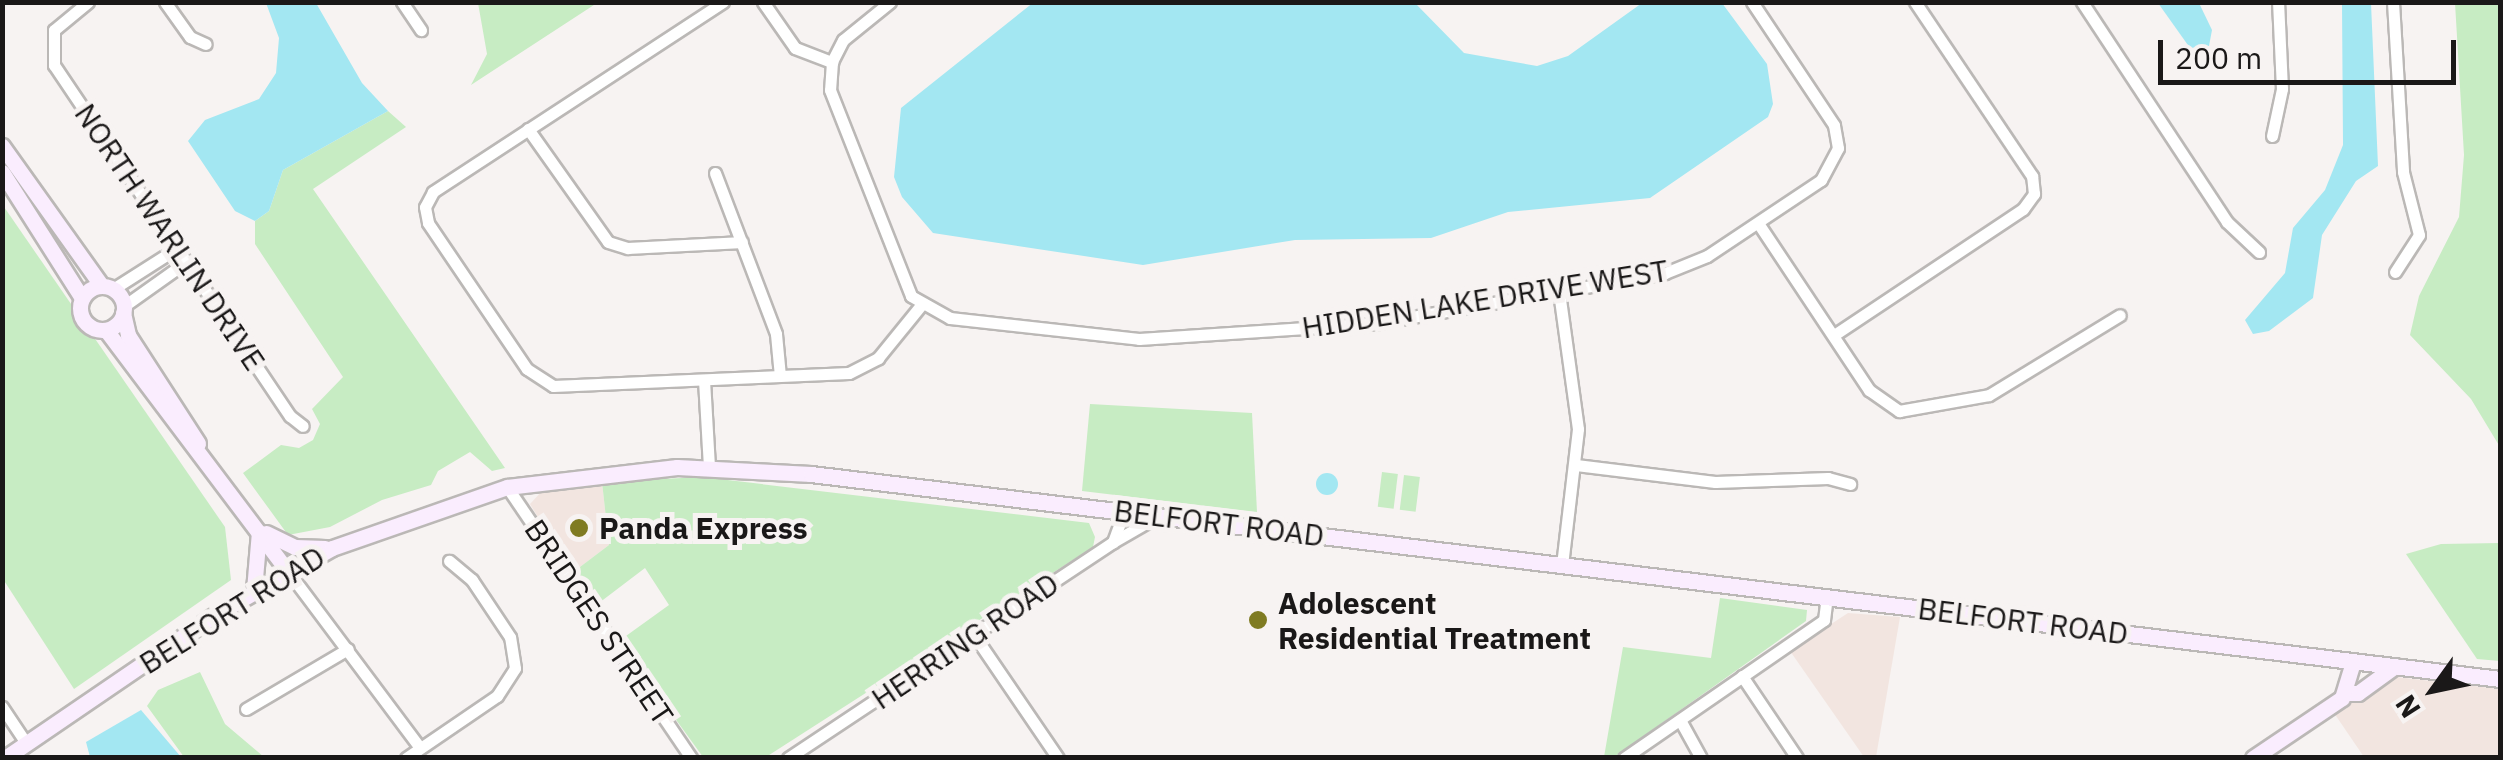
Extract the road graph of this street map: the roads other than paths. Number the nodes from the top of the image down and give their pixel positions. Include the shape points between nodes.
1 (88, 2) edge
2 (165, 2) edge
3 (402, 2) edge
4 (723, 2) edge
5 (762, 2) edge
6 (890, 2) edge
7 (1752, 2) edge
8 (1915, 2) edge
9 (2082, 2) edge
10 (2278, 2) edge
11 (2393, 2) edge
12 (420, 30) dead end
13 (206, 44) dead end
14 (832, 62) junction
15 (528, 129) junction
16 (2272, 136) dead end
17 (2, 146) edge
18 (2, 172) edge
19 (715, 174) dead end
20 (1758, 223) junction
21 (742, 242) junction
22 (177, 248) junction
23 (2259, 252) dead end
24 (186, 262) junction
25 (144, 269) junction
26 (2395, 272) dead end
27 (154, 283) junction
28 (107, 288) junction
29 (1559, 292) junction
30 (82, 298) junction
31 (920, 305) junction
32 (123, 309) junction
33 (2120, 316) dead end
34 (106, 330) junction
35 (1834, 335) junction
36 (780, 376) junction
37 (704, 380) junction
38 (304, 426) dead end
39 (201, 451) junction
40 (709, 466) junction
41 (1576, 466) junction
42 (1850, 484) dead end
43 (507, 488) junction
44 (1124, 511) junction
45 (1158, 516) junction
46 (258, 528) junction
47 (1113, 542) junction
48 (332, 548) junction
49 (449, 562) dead end
50 (1562, 566) junction
51 (287, 570) junction
52 (254, 590) junction
53 (1827, 597) junction
54 (974, 636) junction
55 (348, 649) junction
56 (2353, 662) junction
57 (2395, 666) junction
58 (1742, 676) junction
59 (2500, 679) edge
60 (2346, 693) junction
61 (2, 707) edge
62 (246, 709) dead end
63 (1680, 720) junction
64 (26, 743) junction
65 (420, 748) junction
66 (5, 758) edge
67 (406, 758) edge
68 (691, 758) edge
69 (788, 758) edge
70 (1058, 758) edge
71 (1624, 758) edge
72 (1702, 758) edge
73 (1797, 758) edge
74 (2254, 758) edge

1 - 22 street, NORTH WARLIN DRIVE via 62,20 50,40 54,65
2 - 13 street via 190,37
3 - 12 street
4 - 15 street
5 - 14 street via 795,48
6 - 14 street via 853,29
7 - 20 street, HIDDEN LAKE DRIVE WEST via 1834,125 1836,157 1821,180
8 - 35 street via 2032,176 2034,194 2023,209
9 - 23 street via 2227,222
10 - 16 street via 2282,89
11 - 26 street via 2402,172 2419,235
14 - 31 street via 833,101 899,276
15 - 21 street via 608,242 628,248
15 - 37 street via 433,192 425,208 428,224 527,368 562,388
17 - 28 street
18 - 30 street
19 - 21 street
20 - 29 street, HIDDEN LAKE DRIVE WEST via 1678,269
20 - 35 street
21 - 36 street via 776,334
22 - 24 street, NORTH WARLIN DRIVE
22 - 25 street
24 - 27 street
24 - 38 street, NORTH WARLIN DRIVE via 290,416
25 - 27 street
25 - 28 street
27 - 32 street
28 - 30 street
28 - 32 street
29 - 31 street, HIDDEN LAKE DRIVE WEST via 1377,323 1139,339 950,318
29 - 41 street via 1578,408
30 - 34 street via 84,322
31 - 36 street via 868,366
32 - 34 street
32 - 39 street via 128,335
33 - 35 street via 1989,395 1923,412 1879,401
34 - 39 street via 175,428
36 - 37 street
37 - 40 street
39 - 46 street
40 - 43 street, BELFORT ROAD
40 - 44 street, BELFORT ROAD
41 - 42 street via 1715,482 1828,478
41 - 50 street
43 - 48 street, BELFORT ROAD
43 - 68 street, BRIDGES STREET
44 - 45 street, BELFORT ROAD
44 - 47 street
45 - 47 street, HERRING ROAD
45 - 50 street, BELFORT ROAD
46 - 48 street via 295,547
46 - 51 street
46 - 52 street via 262,554
47 - 54 street, HERRING ROAD
48 - 51 street, BELFORT ROAD
49 - 65 street via 472,580 510,638 519,669 497,696
50 - 53 street, BELFORT ROAD
51 - 52 street, BELFORT ROAD
51 - 55 street
52 - 64 street, BELFORT ROAD
53 - 56 street, BELFORT ROAD
53 - 58 street via 1824,620
54 - 69 street, HERRING ROAD
54 - 70 street
55 - 62 street
55 - 65 street
56 - 57 street, BELFORT ROAD
56 - 60 street
57 - 59 street, BELFORT ROAD
57 - 60 street via 2358,694
58 - 63 street
58 - 73 street
60 - 74 street
61 - 64 street
63 - 71 street
63 - 72 street
64 - 66 street, BELFORT ROAD
65 - 67 street

